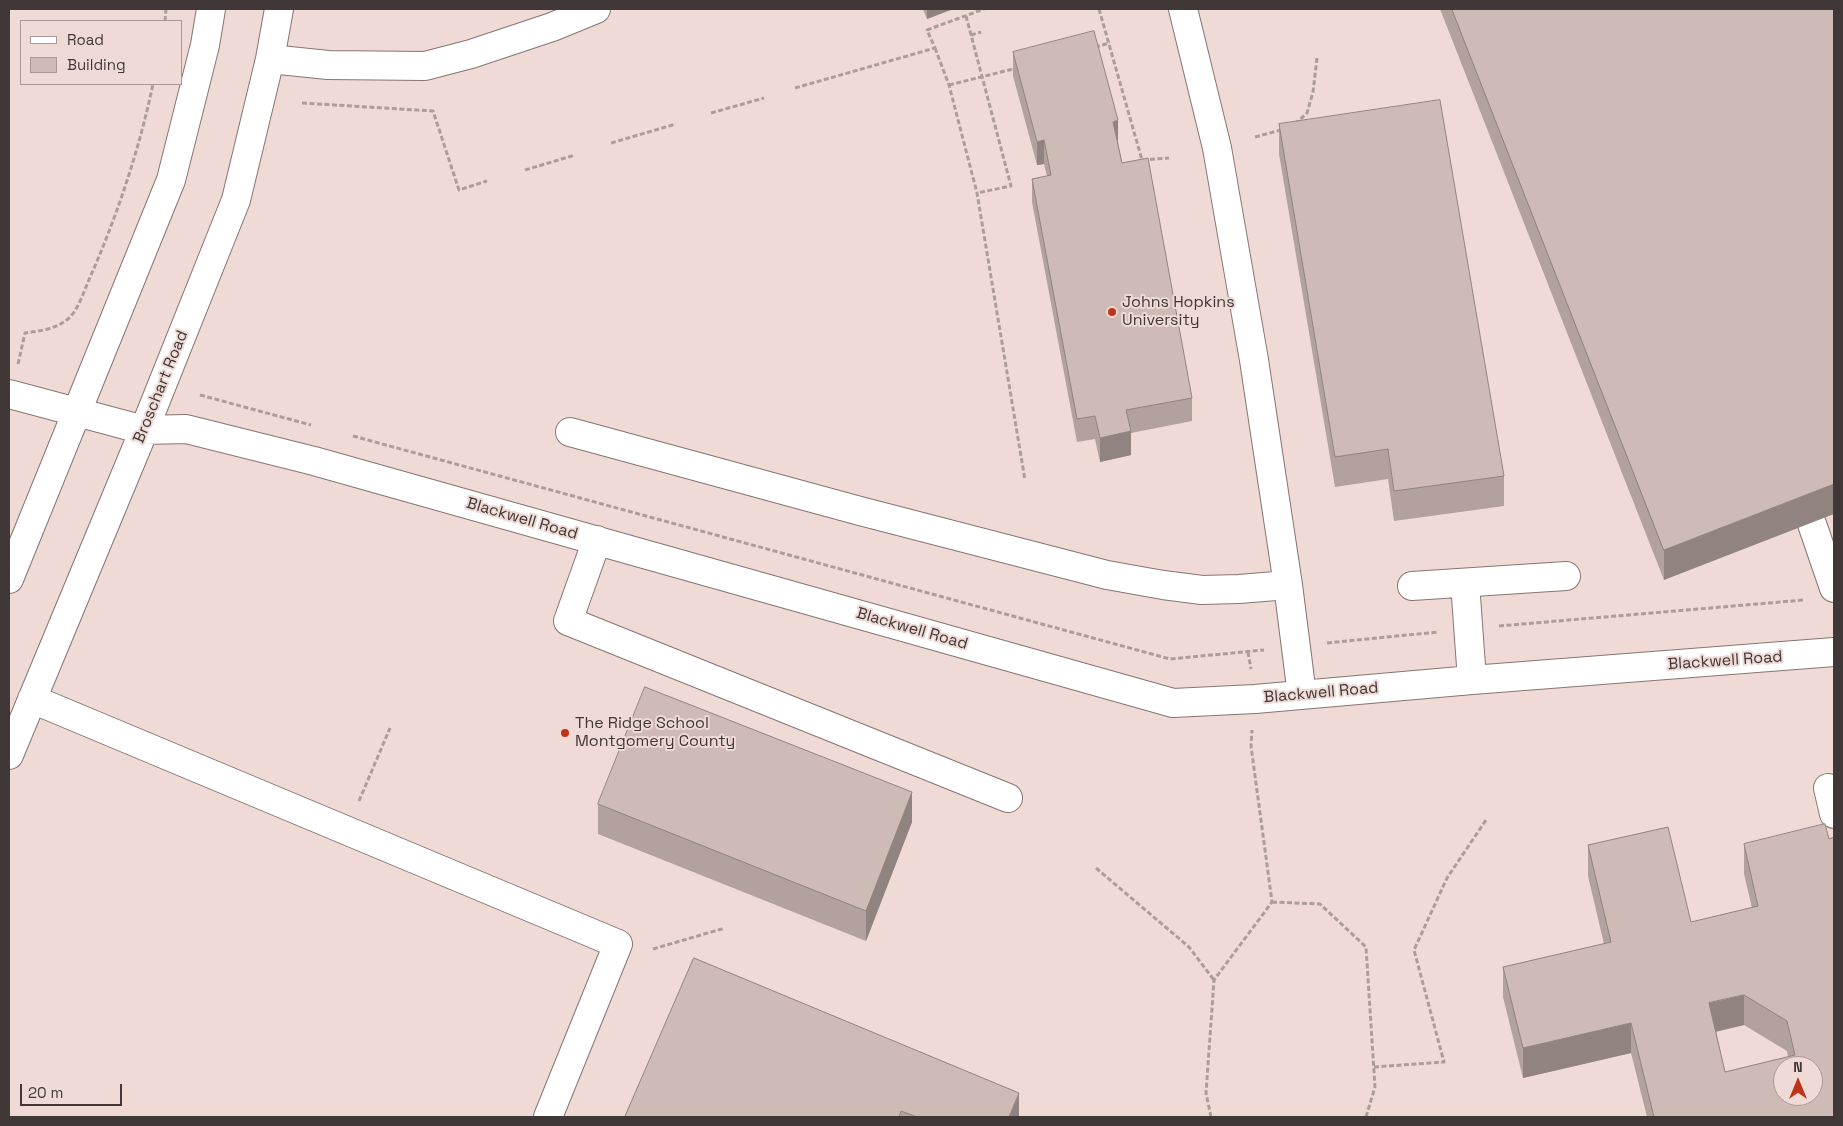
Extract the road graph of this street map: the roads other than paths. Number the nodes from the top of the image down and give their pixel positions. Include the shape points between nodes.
1 (211, 9) edge
2 (279, 9) edge
3 (596, 9) edge
4 (1183, 9) edge
5 (270, 59) junction
6 (10, 394) edge
7 (77, 411) junction
8 (144, 430) junction
9 (570, 432) dead end
10 (1812, 524) edge
11 (597, 540) junction
12 (1566, 576) dead end
13 (9, 579) edge
14 (1465, 583) junction
15 (1288, 585) junction
16 (1412, 586) dead end
17 (1834, 588) edge
18 (1834, 652) edge
19 (1472, 680) junction
20 (1302, 695) junction
21 (32, 699) junction
22 (9, 755) edge
23 (1828, 788) dead end
24 (1008, 798) dead end
25 (1834, 814) edge
26 (548, 1117) edge

1 - 7 street via 171,180
2 - 5 street, Broschart Road
3 - 5 street via 471,54 425,66
4 - 15 street via 1217,148 1254,360
5 - 8 street, Broschart Road via 236,200
6 - 7 street, Blackwell Road
7 - 8 street, Blackwell Road
7 - 13 street
8 - 11 street, Blackwell Road via 186,428
8 - 21 street, Broschart Road
9 - 15 street via 1107,575 1202,590
10 - 17 street
11 - 20 street, Blackwell Road via 1173,703
11 - 24 street via 568,621
12 - 14 street
14 - 16 street
14 - 19 street
15 - 20 street
18 - 19 street, Blackwell Road
19 - 20 street, Blackwell Road
21 - 22 street, Broschart Road
21 - 26 street via 618,944
23 - 25 street

